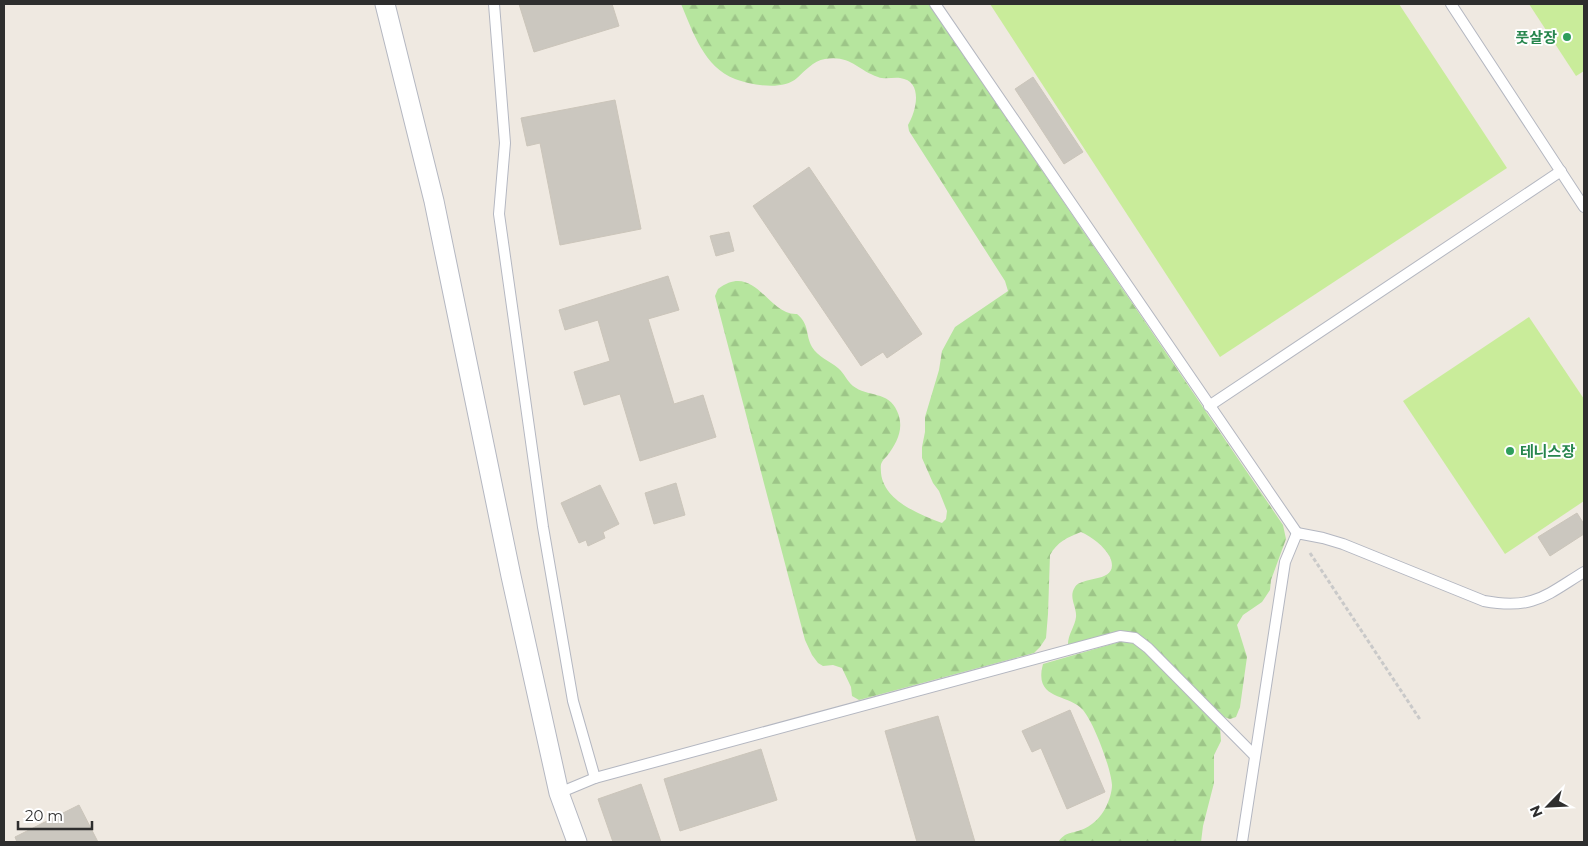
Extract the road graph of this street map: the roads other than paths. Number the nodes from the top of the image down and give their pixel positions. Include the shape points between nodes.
1 (385, 4) edge
2 (494, 4) edge
3 (934, 4) edge
4 (1450, 4) edge
5 (1561, 171) junction
6 (1584, 207) edge
7 (1209, 406) junction
8 (1297, 534) junction
9 (1584, 572) edge
10 (1256, 756) junction
11 (594, 778) junction
12 (559, 793) junction
13 (577, 842) edge
14 (1242, 842) edge

1 - 12 street via 434,201
2 - 11 lane via 504,143 499,214 543,527 573,701
3 - 7 lane
4 - 5 lane
5 - 6 lane
5 - 7 lane
7 - 8 lane
8 - 9 lane via 1343,544 1484,602 1502,605 1540,599
8 - 10 lane via 1285,562
10 - 11 lane via 1148,648 1135,638 1120,636
10 - 14 lane
11 - 12 lane
12 - 13 street

